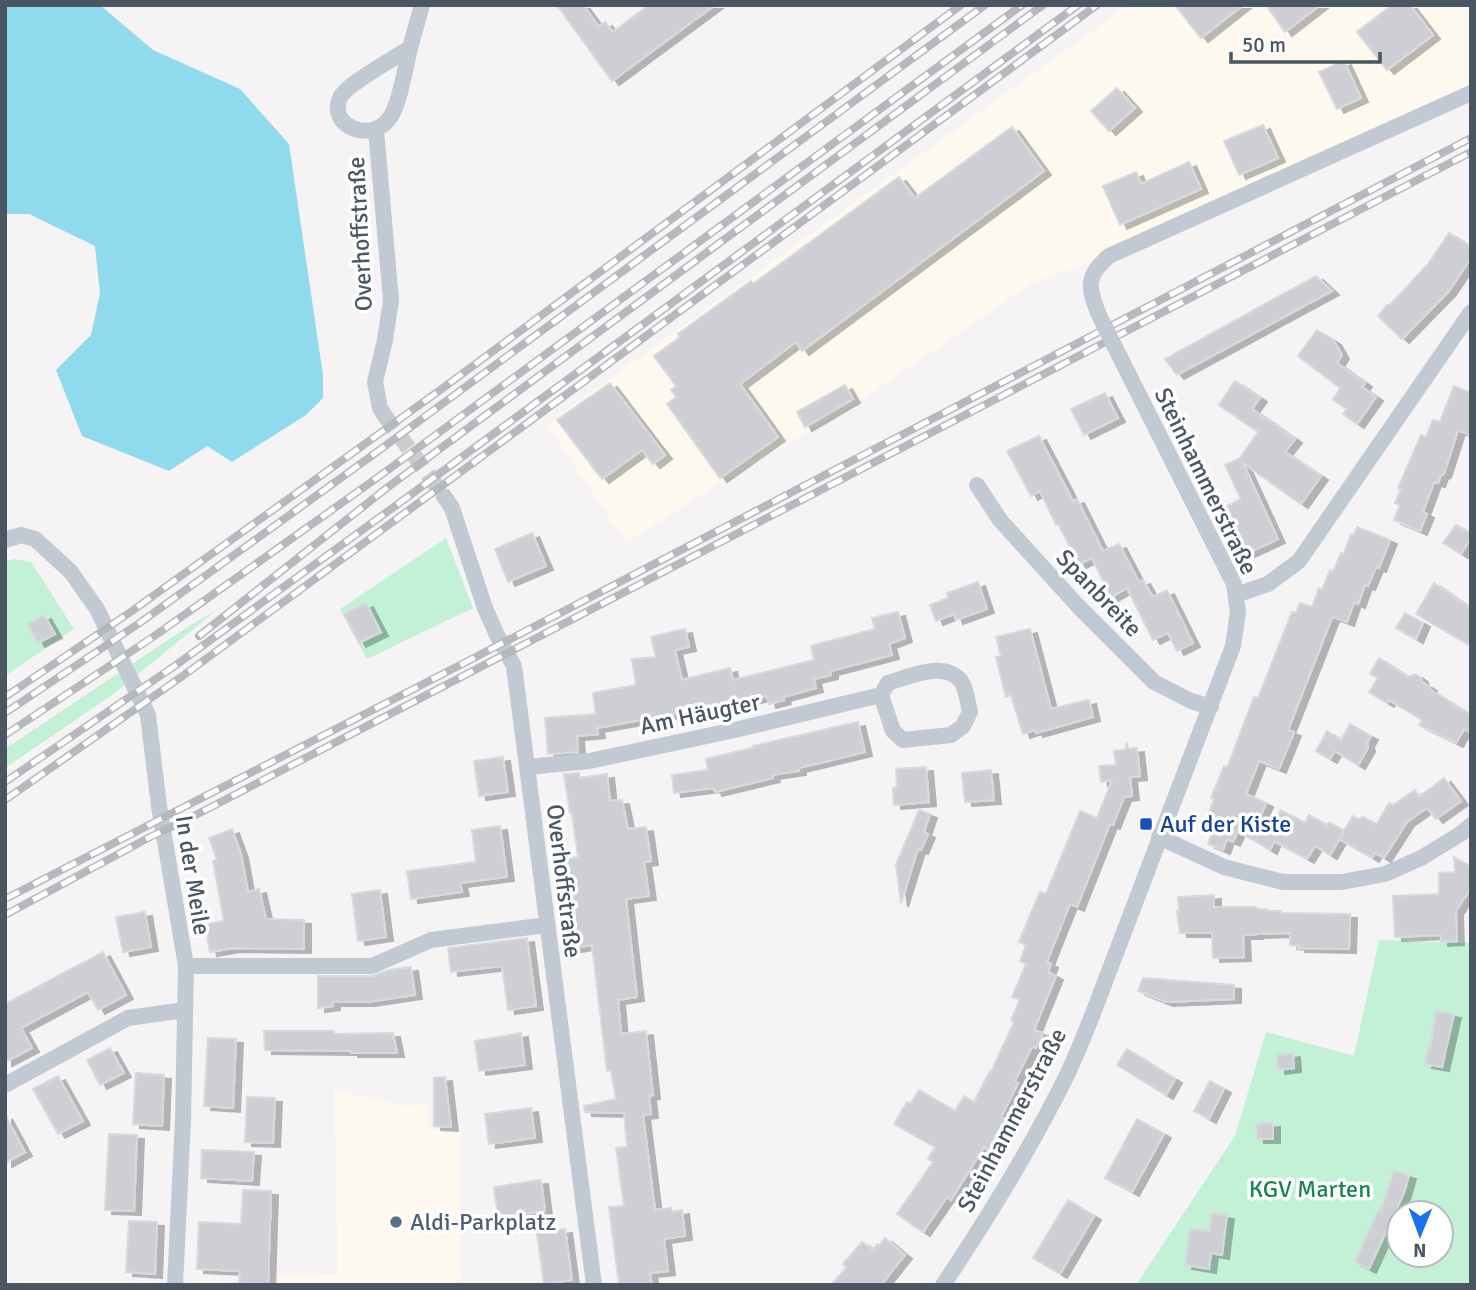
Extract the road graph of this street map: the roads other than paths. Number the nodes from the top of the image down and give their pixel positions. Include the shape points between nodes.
1 (422, 5) edge
2 (410, 48) junction
3 (1471, 93) edge
4 (376, 130) junction
5 (1471, 312) edge
6 (385, 416) tunnel mouth
7 (977, 485) dead end
8 (444, 496) tunnel mouth
9 (5, 540) edge
10 (1236, 595) junction
11 (881, 695) junction
12 (1211, 708) junction
13 (527, 767) junction
14 (1471, 825) edge
15 (1159, 837) junction
16 (547, 925) junction
17 (186, 966) junction
18 (186, 1010) junction
19 (5, 1085) edge
20 (175, 1285) edge
21 (594, 1285) edge
22 (943, 1285) edge

1 - 2 street, Overhoffstraße
2 - 4 street, Overhoffstraße via 391,118
2 - 4 street, Overhoffstraße via 352,85 340,98 340,120 358,131
3 - 10 street, Steinhammerstraße, bridge via 1109,256 1091,275 1090,289 1099,316
4 - 6 street, Overhoffstraße via 391,300 375,382
5 - 10 street via 1299,561 1268,584
7 - 12 street, Spanbreite via 1000,520 1154,682
8 - 13 street, Overhoffstraße via 489,618 514,666
9 - 17 street, In der Meile via 21,535 35,539 71,572 97,609 148,715
10 - 12 street, Steinhammerstraße via 1233,646
11 - 11 street, Am Häugter via 893,732 903,740 951,736 970,712 962,682 950,673 934,670 888,683
11 - 13 street, Am Häugter via 589,761
12 - 15 street, Steinhammerstraße
13 - 16 street, Overhoffstraße
14 - 15 street via 1421,859 1385,874 1342,882 1283,882 1224,867
15 - 22 street, Steinhammerstraße via 1068,1072
16 - 17 street via 431,940 372,966
16 - 21 street, Overhoffstraße
17 - 18 street, In der Meile
18 - 19 street via 128,1018
18 - 20 street, In der Meile

